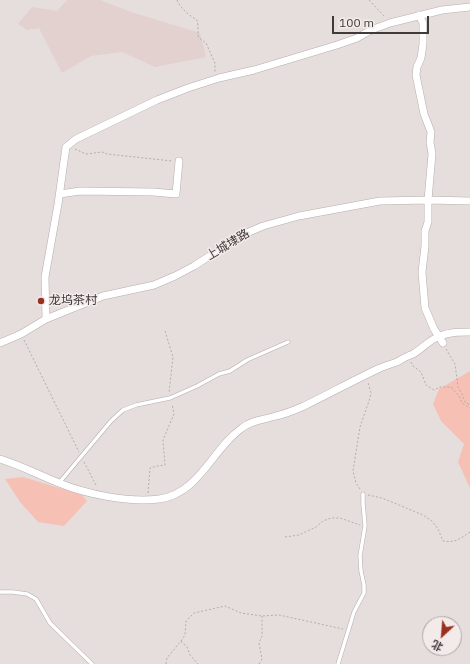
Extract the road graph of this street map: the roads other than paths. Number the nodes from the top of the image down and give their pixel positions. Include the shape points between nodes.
1 (470, 7) edge
2 (419, 15) junction
3 (179, 162) road end
4 (60, 194) junction
5 (428, 200) junction
6 (470, 200) edge
7 (46, 319) junction
8 (470, 332) edge
9 (439, 336) junction
10 (288, 342) dead end
11 (0, 343) edge
12 (443, 343) road end
13 (0, 459) edge
14 (59, 483) junction
15 (363, 494) road end
16 (0, 592) edge
17 (92, 664) edge
18 (338, 664) edge

1 - 2 street
2 - 4 street via 390,23 337,45 188,88 76,139 67,146
2 - 5 street via 423,23 423,32 421,58 416,75 424,114 431,132
3 - 4 street via 176,194 80,191
4 - 7 street via 45,277
5 - 6 street, 上城埭路
5 - 7 street, 上城埭路 via 380,202 299,216 263,226 175,276 154,284 103,296
5 - 9 street via 422,272 425,308
7 - 11 street, 上城埭路
8 - 9 street via 457,331
9 - 12 street
9 - 14 street via 397,362 301,407 250,423 240,429 195,480 173,496 147,500 116,498
10 - 14 lane via 170,398 123,410
13 - 14 street
15 - 18 lane via 365,526 360,556 364,593 354,612
16 - 17 lane via 26,594 36,599 50,623

